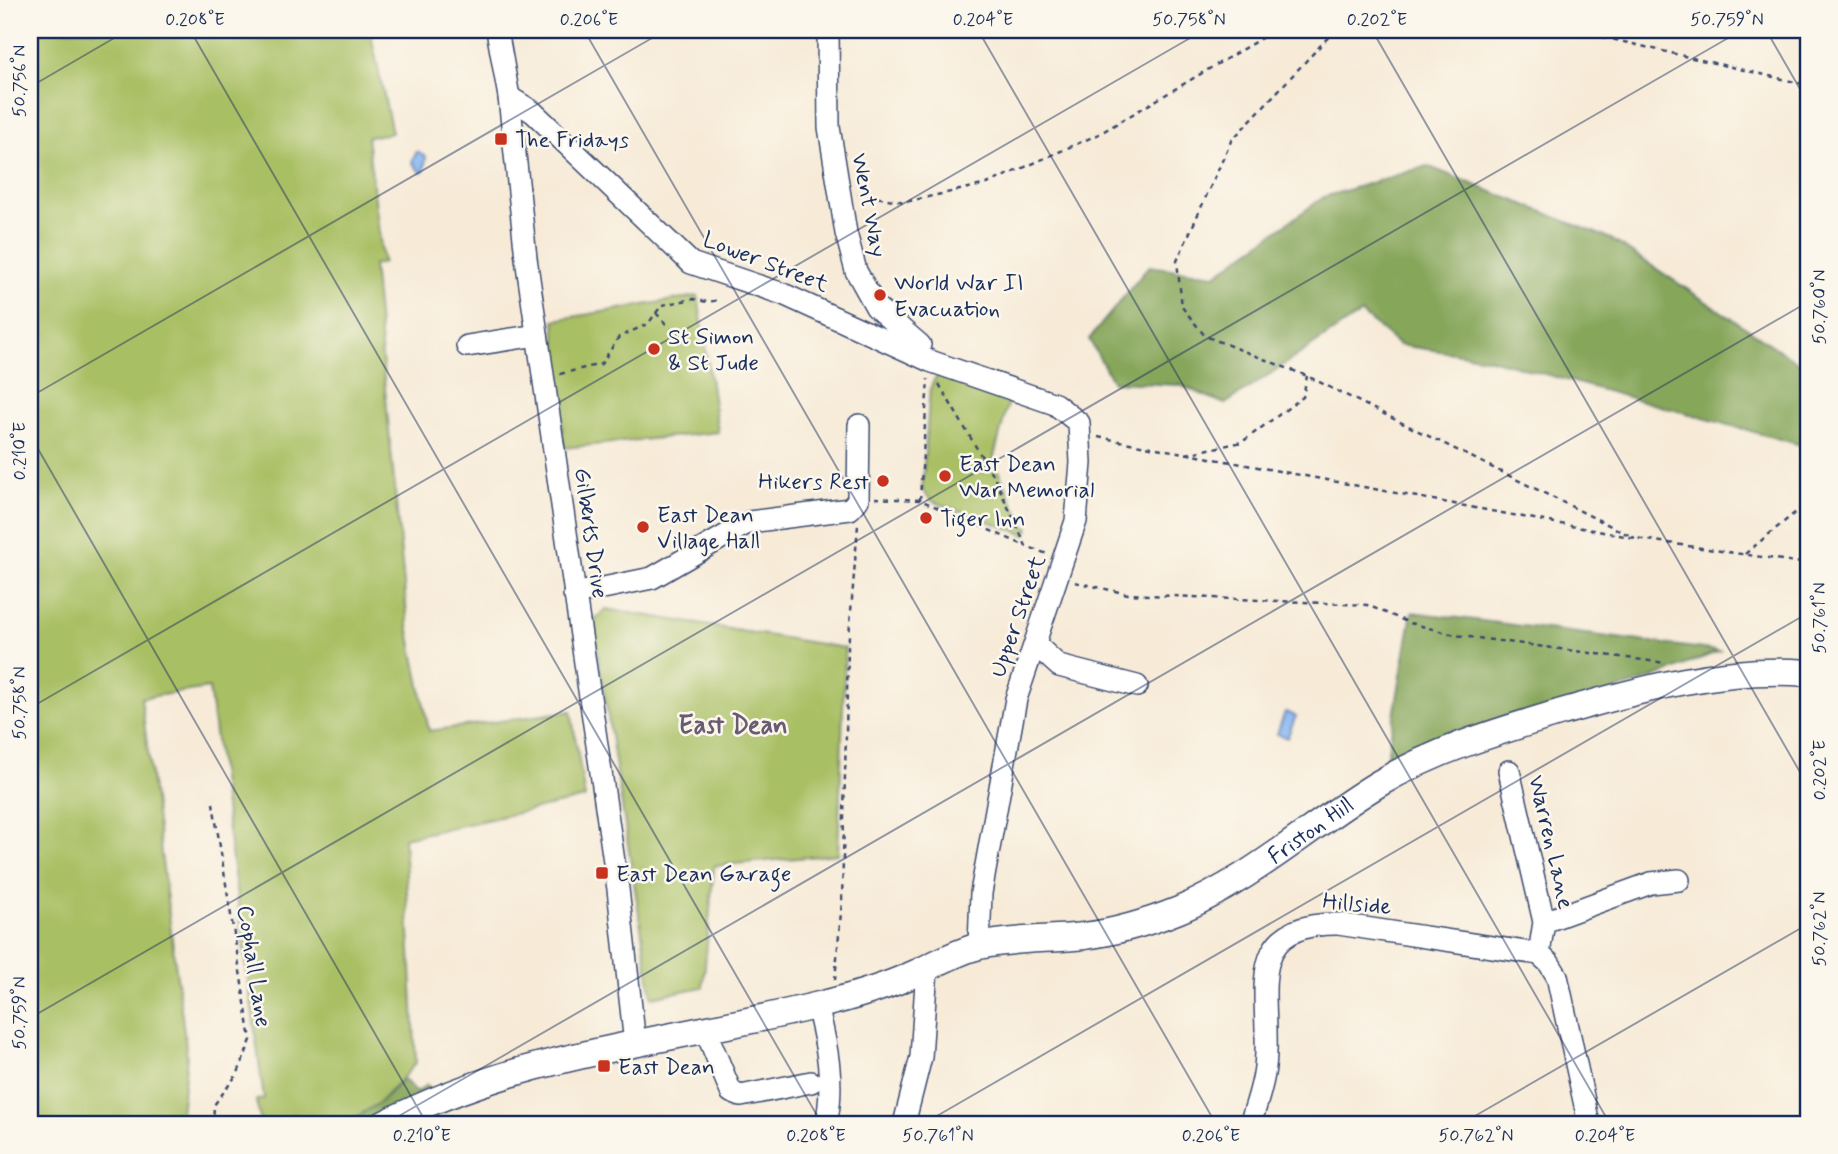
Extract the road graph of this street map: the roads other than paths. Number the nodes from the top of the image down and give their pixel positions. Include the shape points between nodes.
1 (497, 30) edge
2 (828, 30) edge
3 (509, 97) junction
4 (537, 335) junction
5 (467, 346) dead end
6 (930, 361) junction
7 (859, 425) dead end
8 (574, 594) junction
9 (1036, 645) junction
10 (1808, 674) edge
11 (1137, 686) dead end
12 (1509, 771) dead end
13 (1679, 880) dead end
14 (1544, 922) junction
15 (979, 946) junction
16 (1539, 954) junction
17 (927, 968) junction
18 (826, 1003) junction
19 (705, 1029) junction
20 (635, 1044) junction
21 (811, 1082) dead end
22 (384, 1124) edge
23 (826, 1124) edge
24 (904, 1124) edge
25 (1250, 1124) edge
26 (1589, 1124) edge

1 - 3 street, Gilberts Drive
2 - 6 street, Went Way via 828,113 846,233 865,290 892,323 926,350
3 - 4 street, Gilberts Drive
3 - 6 street, Lower Street via 533,113 691,264 783,294
4 - 5 street
4 - 8 street, Gilberts Drive
6 - 9 street, Upper Street via 1055,404 1079,423 1076,521
7 - 8 street via 858,500 850,509 749,522 652,578
8 - 20 street, Gilberts Drive via 618,889
9 - 11 street via 1059,666
9 - 15 street, Upper Street via 1016,699 1004,762 981,893
10 - 15 main road, Friston Hill via 1764,673 1675,683 1514,726 1466,742 1382,782 1235,881 1183,908 1135,926 1087,936
12 - 14 street, Warren Lane
13 - 14 street via 1650,883
14 - 16 street, Warren Lane
15 - 17 main road, Friston Hill
16 - 25 street, Hillside via 1338,924 1295,929 1270,952 1265,970 1265,1067
16 - 26 street via 1557,976
17 - 18 main road, Friston Hill
17 - 24 street via 921,1057
18 - 19 main road, Friston Hill
18 - 23 street via 831,1103
19 - 20 main road, Friston Hill
19 - 21 street via 731,1092 741,1096
20 - 22 main road, Friston Hill via 472,1084

